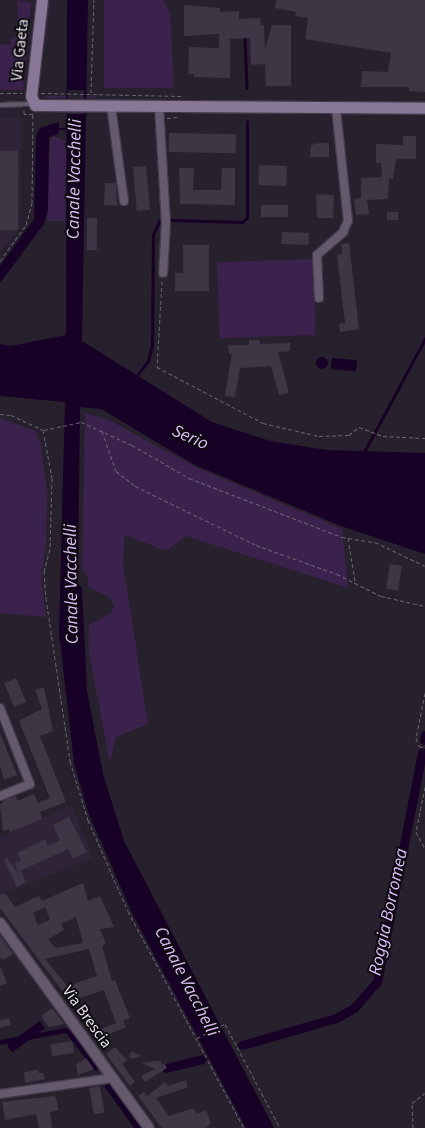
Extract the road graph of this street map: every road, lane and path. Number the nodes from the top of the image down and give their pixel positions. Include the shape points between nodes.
1 (42, 0) edge
2 (94, 0) edge
3 (25, 93) dead end
4 (68, 94) dead end
5 (91, 94) junction
6 (159, 101) junction
7 (0, 104) edge
8 (29, 105) junction
9 (111, 106) junction
10 (336, 108) junction
11 (425, 108) edge
12 (124, 201) dead end
13 (0, 261) edge
14 (163, 273) joint
15 (319, 298) dead end
16 (0, 414) edge
17 (43, 430) junction
18 (102, 430) junction
19 (425, 438) edge
20 (348, 538) junction
21 (425, 566) edge
22 (355, 582) junction
23 (425, 606) edge
24 (425, 693) edge
25 (0, 708) edge
26 (425, 748) edge
27 (425, 787) edge
28 (0, 796) edge
29 (425, 848) edge
30 (0, 923) edge
31 (196, 1039) junction
32 (113, 1078) junction
33 (425, 1093) edge
34 (0, 1094) edge
35 (149, 1128) edge
36 (244, 1128) edge
37 (280, 1128) edge
38 (413, 1128) edge

1 - 8 main road, Via Gaeta
2 - 5 path
3 - 8 path
4 - 5 path
5 - 6 path
6 - 9 main road
6 - 10 main road
6 - 14 street via 166,223
7 - 8 lane
8 - 9 main road
8 - 13 path via 24,114 33,114 32,204 26,225
9 - 12 street
10 - 11 main road
10 - 15 street via 348,221 343,232 316,255
14 - 19 path via 157,367 263,423 319,436 349,436 356,427 383,436
16 - 17 path via 11,415
17 - 18 path via 80,422
17 - 31 path via 52,478 50,549 44,571 46,598 70,761 88,820 128,911
18 - 20 path via 189,478
18 - 22 path via 116,471 135,486 256,545
20 - 21 path via 375,542
20 - 22 path
22 - 23 path via 381,596
24 - 26 path via 416,738 419,746
25 - 28 street via 30,784
27 - 29 path via 416,832
30 - 32 street, Via Brescia
31 - 36 path
31 - 37 path via 222,1024 228,1030
32 - 34 street
32 - 35 street, Via Brescia
33 - 38 path via 412,1103

